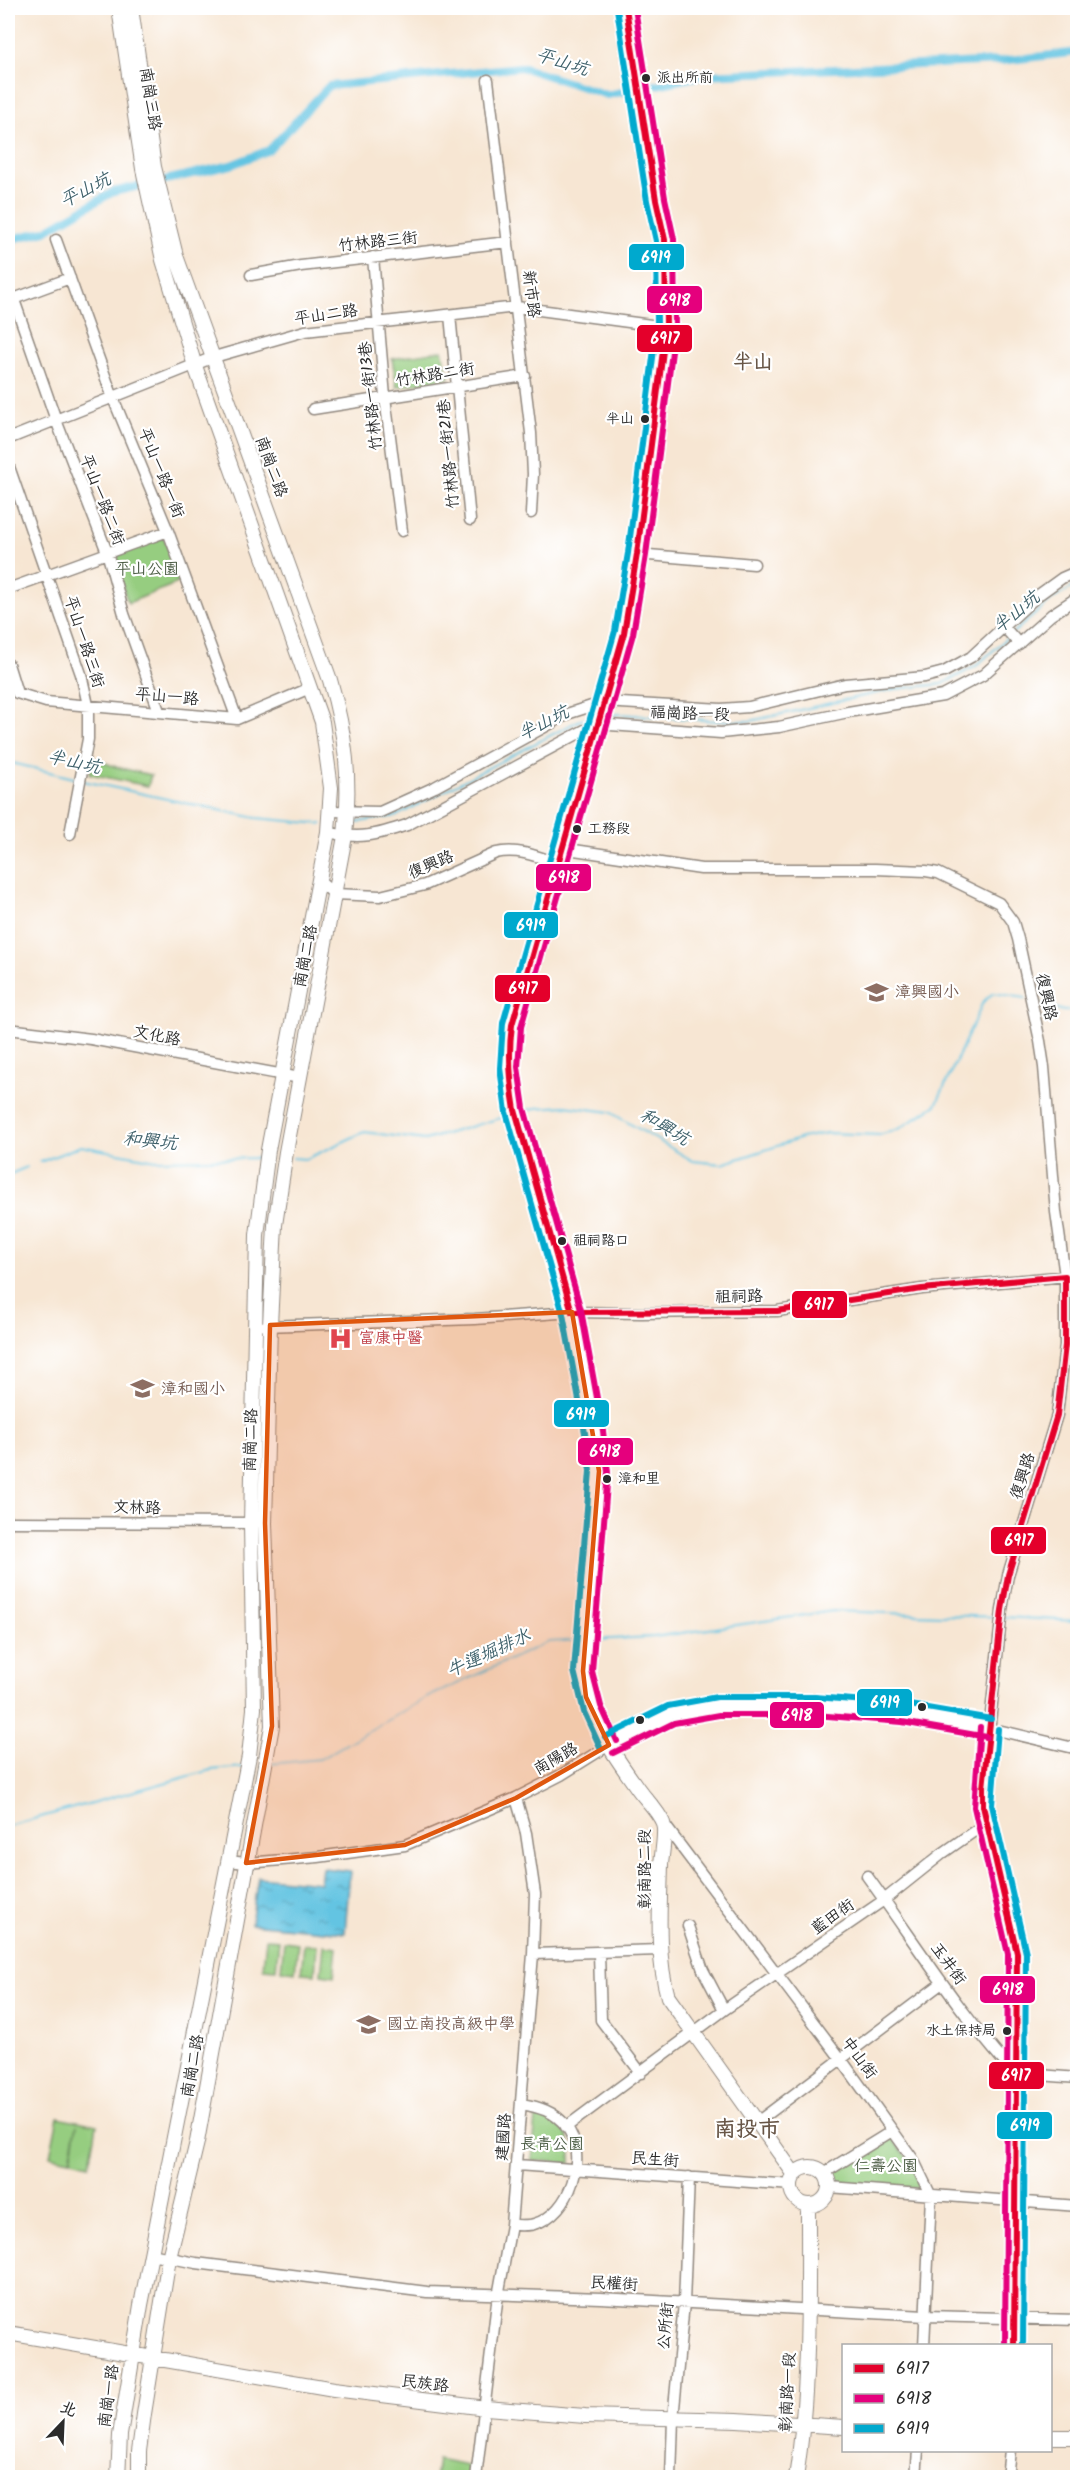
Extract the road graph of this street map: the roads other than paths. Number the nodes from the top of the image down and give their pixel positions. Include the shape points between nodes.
1 (119, 8) edge
2 (131, 8) edge
3 (626, 8) edge
4 (488, 80) dead end
5 (143, 124) junction
6 (153, 193) junction
7 (56, 240) dead end
8 (508, 242) junction
9 (373, 257) junction
10 (251, 275) dead end
11 (70, 278) junction
12 (11, 301) edge
13 (517, 307) junction
14 (450, 315) junction
15 (379, 323) junction
16 (666, 327) junction
17 (214, 357) junction
18 (195, 366) junction
19 (525, 376) junction
20 (457, 386) junction
21 (385, 397) junction
22 (113, 398) junction
23 (313, 408) dead end
24 (56, 420) junction
25 (8, 439) edge
26 (8, 464) edge
27 (531, 513) dead end
28 (470, 520) dead end
29 (168, 531) junction
30 (402, 531) dead end
31 (107, 552) junction
32 (637, 554) junction
33 (754, 564) dead end
34 (1077, 571) edge
35 (46, 573) junction
36 (8, 589) edge
37 (1077, 597) edge
38 (1004, 627) junction
39 (1019, 644) junction
40 (8, 664) edge
41 (310, 688) junction
42 (88, 705) junction
43 (159, 711) junction
44 (600, 713) junction
45 (237, 718) junction
46 (330, 811) junction
47 (348, 812) junction
48 (328, 832) junction
49 (70, 834) dead end
50 (345, 836) junction
51 (561, 848) junction
52 (557, 863) junction
53 (318, 880) junction
54 (334, 894) junction
55 (8, 1029) edge
56 (283, 1075) junction
57 (300, 1078) junction
58 (1077, 1275) edge
59 (1065, 1276) junction
60 (572, 1312) junction
61 (270, 1326) junction
62 (255, 1327) junction
63 (8, 1522) edge
64 (266, 1523) junction
65 (251, 1524) junction
66 (989, 1728) junction
67 (609, 1745) junction
68 (1077, 1749) edge
69 (516, 1798) junction
70 (986, 1823) junction
71 (663, 1824) junction
72 (228, 1861) junction
73 (246, 1863) junction
74 (867, 1876) dead end
75 (884, 1900) junction
76 (688, 1926) dead end
77 (660, 1950) junction
78 (599, 1953) junction
79 (533, 1954) junction
80 (777, 1974) junction
81 (942, 1983) junction
82 (724, 2010) junction
83 (694, 2032) junction
84 (841, 2059) junction
85 (641, 2073) junction
86 (1014, 2073) junction
87 (1077, 2078) edge
88 (521, 2104) junction
89 (756, 2123) junction
90 (566, 2127) junction
91 (892, 2131) junction
92 (517, 2165) junction
93 (574, 2169) junction
94 (824, 2174) junction
95 (690, 2177) junction
96 (793, 2180) junction
97 (829, 2187) junction
98 (931, 2196) junction
99 (1014, 2201) junction
100 (808, 2205) junction
101 (1077, 2206) edge
102 (511, 2225) junction
103 (151, 2254) junction
104 (169, 2258) junction
105 (499, 2294) junction
106 (684, 2302) junction
107 (808, 2309) junction
108 (925, 2316) junction
109 (1014, 2317) junction
110 (1077, 2320) edge
111 (8, 2333) edge
112 (924, 2344) edge
113 (1014, 2344) edge
114 (132, 2355) junction
115 (153, 2359) junction
116 (486, 2408) junction
117 (673, 2419) junction
118 (804, 2426) junction
119 (842, 2427) edge
120 (1052, 2437) edge
121 (1077, 2437) edge
122 (918, 2452) edge
123 (1010, 2452) edge
124 (118, 2478) edge
125 (139, 2478) edge
126 (476, 2478) edge
127 (671, 2478) edge
128 (796, 2478) edge
129 (916, 2478) edge
130 (1007, 2478) edge

1 - 5 main road, 南崗三路
2 - 5 main road, 南崗三路
3 - 16 main road, 彰南路二段 via 665,240
4 - 8 street, 新市路
5 - 6 main road, 南崗三路
6 - 17 main road, 南崗二路
6 - 18 main road, 南崗二路 via 163,260
7 - 11 street, 平山一路一街
8 - 9 street, 竹林路三街
8 - 13 street, 新市路
9 - 10 street, 竹林路三街
9 - 15 street, 竹林路一街13巷
11 - 12 street
11 - 22 street, 平山一路一街
12 - 24 street, 平山一路二街
13 - 14 street, 平山二路
13 - 16 street, 平山二路
13 - 19 street, 新市路
14 - 15 street, 平山二路
14 - 20 street, 竹林路一街21巷
15 - 17 street, 平山二路 via 305,331
15 - 21 street, 竹林路一街13巷
16 - 32 main road, 彰南路二段
17 - 18 street, 平山二路
17 - 47 main road, 南崗二路 via 330,680 347,755
18 - 22 street, 平山二路
18 - 41 main road, 南崗二路
19 - 20 street, 竹林路二街
19 - 27 street, 新市路 via 532,444
20 - 21 street, 竹林路二街
20 - 28 street, 竹林路一街21巷
21 - 23 street, 竹林路二街
21 - 30 street, 竹林路一街13巷
22 - 24 street, 平山二路
22 - 29 street, 平山一路一街
24 - 25 street, 平山二路
24 - 31 street, 平山一路二街
26 - 35 street, 平山一路三街
29 - 31 street
29 - 45 street, 平山一路一街
31 - 35 street
31 - 43 street, 平山一路二街 via 124,614
32 - 33 street
32 - 44 main road, 彰南路二段 via 624,633
34 - 38 street, 福崗路一段 via 1037,596
35 - 36 street
35 - 42 street, 平山一路三街
37 - 39 street, 福崗路一段
38 - 39 street
38 - 44 street, 福崗路一段 via 971,657 925,677 846,684 749,707
39 - 44 street, 福崗路一段 via 983,675 943,696 780,727 721,733
40 - 42 street, 平山一路 via 17,693 46,702
41 - 45 street, 平山一路
41 - 46 main road, 南崗二路 via 322,722 331,788
42 - 43 street, 平山一路
42 - 49 street, 平山一路三街 via 88,739
43 - 45 street, 平山一路
44 - 47 street, 福崗路一段 via 570,713 435,788 380,812
44 - 50 street via 407,825 379,835
44 - 51 main road, 彰南路二段
46 - 47 street, 福崗路一段
46 - 48 main road, 南崗二路
47 - 50 main road, 南崗二路
48 - 50 street
48 - 53 main road, 南崗二路
50 - 54 main road, 南崗二路
51 - 52 main road, 彰南路二段
51 - 59 street, 復興路 via 701,869 926,871 999,903 1013,922 1040,1041
52 - 54 street, 復興路 via 507,850 409,891 381,896
52 - 60 main road, 彰南路二段 via 512,1025 508,1060 516,1113
53 - 54 street
53 - 56 main road, 南崗二路
54 - 57 main road, 南崗二路
55 - 56 street, 文化路 via 91,1039
56 - 57 street, 文化路
56 - 62 main road, 南崗二路 via 257,1235
57 - 61 main road, 南崗二路 via 275,1225
58 - 59 street, 祖祠路
59 - 60 street, 祖祠路 via 922,1289 777,1311
59 - 66 street, 復興路 via 1065,1345 1058,1415 1008,1575
60 - 61 street, 祖祠路
60 - 67 main road, 彰南路二段 via 599,1471 583,1671 586,1697
61 - 62 street, 祖祠路
61 - 64 main road, 南崗二路
62 - 65 main road, 南崗二路
63 - 65 street, 文林路
64 - 65 street, 文林路
64 - 73 main road, 南崗二路 via 273,1700 267,1756
65 - 72 main road, 南崗二路 via 254,1709
66 - 67 street, 南陽路 via 903,1713 815,1706 718,1706 671,1714
66 - 68 street, 南陽路
66 - 70 street, 復興路 via 983,1797
67 - 69 street, 南陽路
67 - 71 main road, 彰南路二段
69 - 73 street, 南陽路 via 405,1845
69 - 79 street, 建國路 via 526,1833 535,1894
70 - 75 street, 藍田街
70 - 86 street, 復興路 via 1017,1953
71 - 77 main road, 彰南路二段
71 - 80 street, 中山街
72 - 73 street, 南陽路
72 - 103 main road, 南崗二路
73 - 104 main road, 南崗二路 via 197,2142
74 - 75 street, 玉井街
75 - 80 street, 藍田街
75 - 81 street, 玉井街
76 - 82 street via 703,1970
77 - 78 street
77 - 83 main road, 彰南路二段 via 668,1997
78 - 79 street
78 - 85 street via 601,2020
79 - 88 street, 建國路
80 - 82 street, 藍田街
80 - 84 street, 中山街
81 - 84 street
81 - 86 street, 玉井街
82 - 83 street, 藍田街
83 - 85 street, 藍田街
83 - 89 main road, 彰南路二段
84 - 89 street
84 - 91 street, 中山街
85 - 90 street, 藍田街
86 - 87 street
86 - 99 street, 復興路
88 - 90 street via 546,2110
88 - 92 street, 建國路
89 - 96 main road, 彰南路二段
90 - 93 street via 573,2139
91 - 94 street
91 - 98 street, 中山街 via 914,2159
92 - 93 street, 民生街
92 - 102 street, 建國路
93 - 95 street, 民生街
93 - 102 street via 570,2191 554,2213 535,2224
94 - 96 main road via 813,2167 801,2170
94 - 97 main road
95 - 96 street, 民生街
95 - 106 street, 公所街
96 - 100 main road, 彰南路二段 via 795,2197
97 - 98 street
97 - 100 main road via 822,2201
98 - 99 street
98 - 108 street, 中山街
99 - 101 street
99 - 109 street, 復興路
100 - 107 main road
102 - 105 street, 建國路
103 - 104 street, 民權街
103 - 114 main road, 南崗二路
104 - 105 street, 民權街 via 427,2292
104 - 115 main road, 南崗二路
105 - 106 street, 民權街
105 - 116 street, 建國路
106 - 107 street, 民權街
106 - 117 street, 公所街
107 - 108 street, 民權街
107 - 118 main road, 彰南路一段
108 - 109 street, 民權街
108 - 112 street, 中山街
109 - 110 street, 民權街
109 - 113 street, 復興路
111 - 114 main road, 民族路
114 - 115 main road, 民族路
114 - 124 main road, 南崗一路
115 - 116 main road, 民族路 via 353,2392
115 - 125 main road via 139,2451
116 - 117 main road, 民族路
116 - 126 street, 建國路
117 - 118 main road, 民族路
117 - 127 street, 公所街
118 - 119 main road, 民族路
118 - 128 main road, 彰南路一段
120 - 121 main road
122 - 129 street
123 - 130 street

